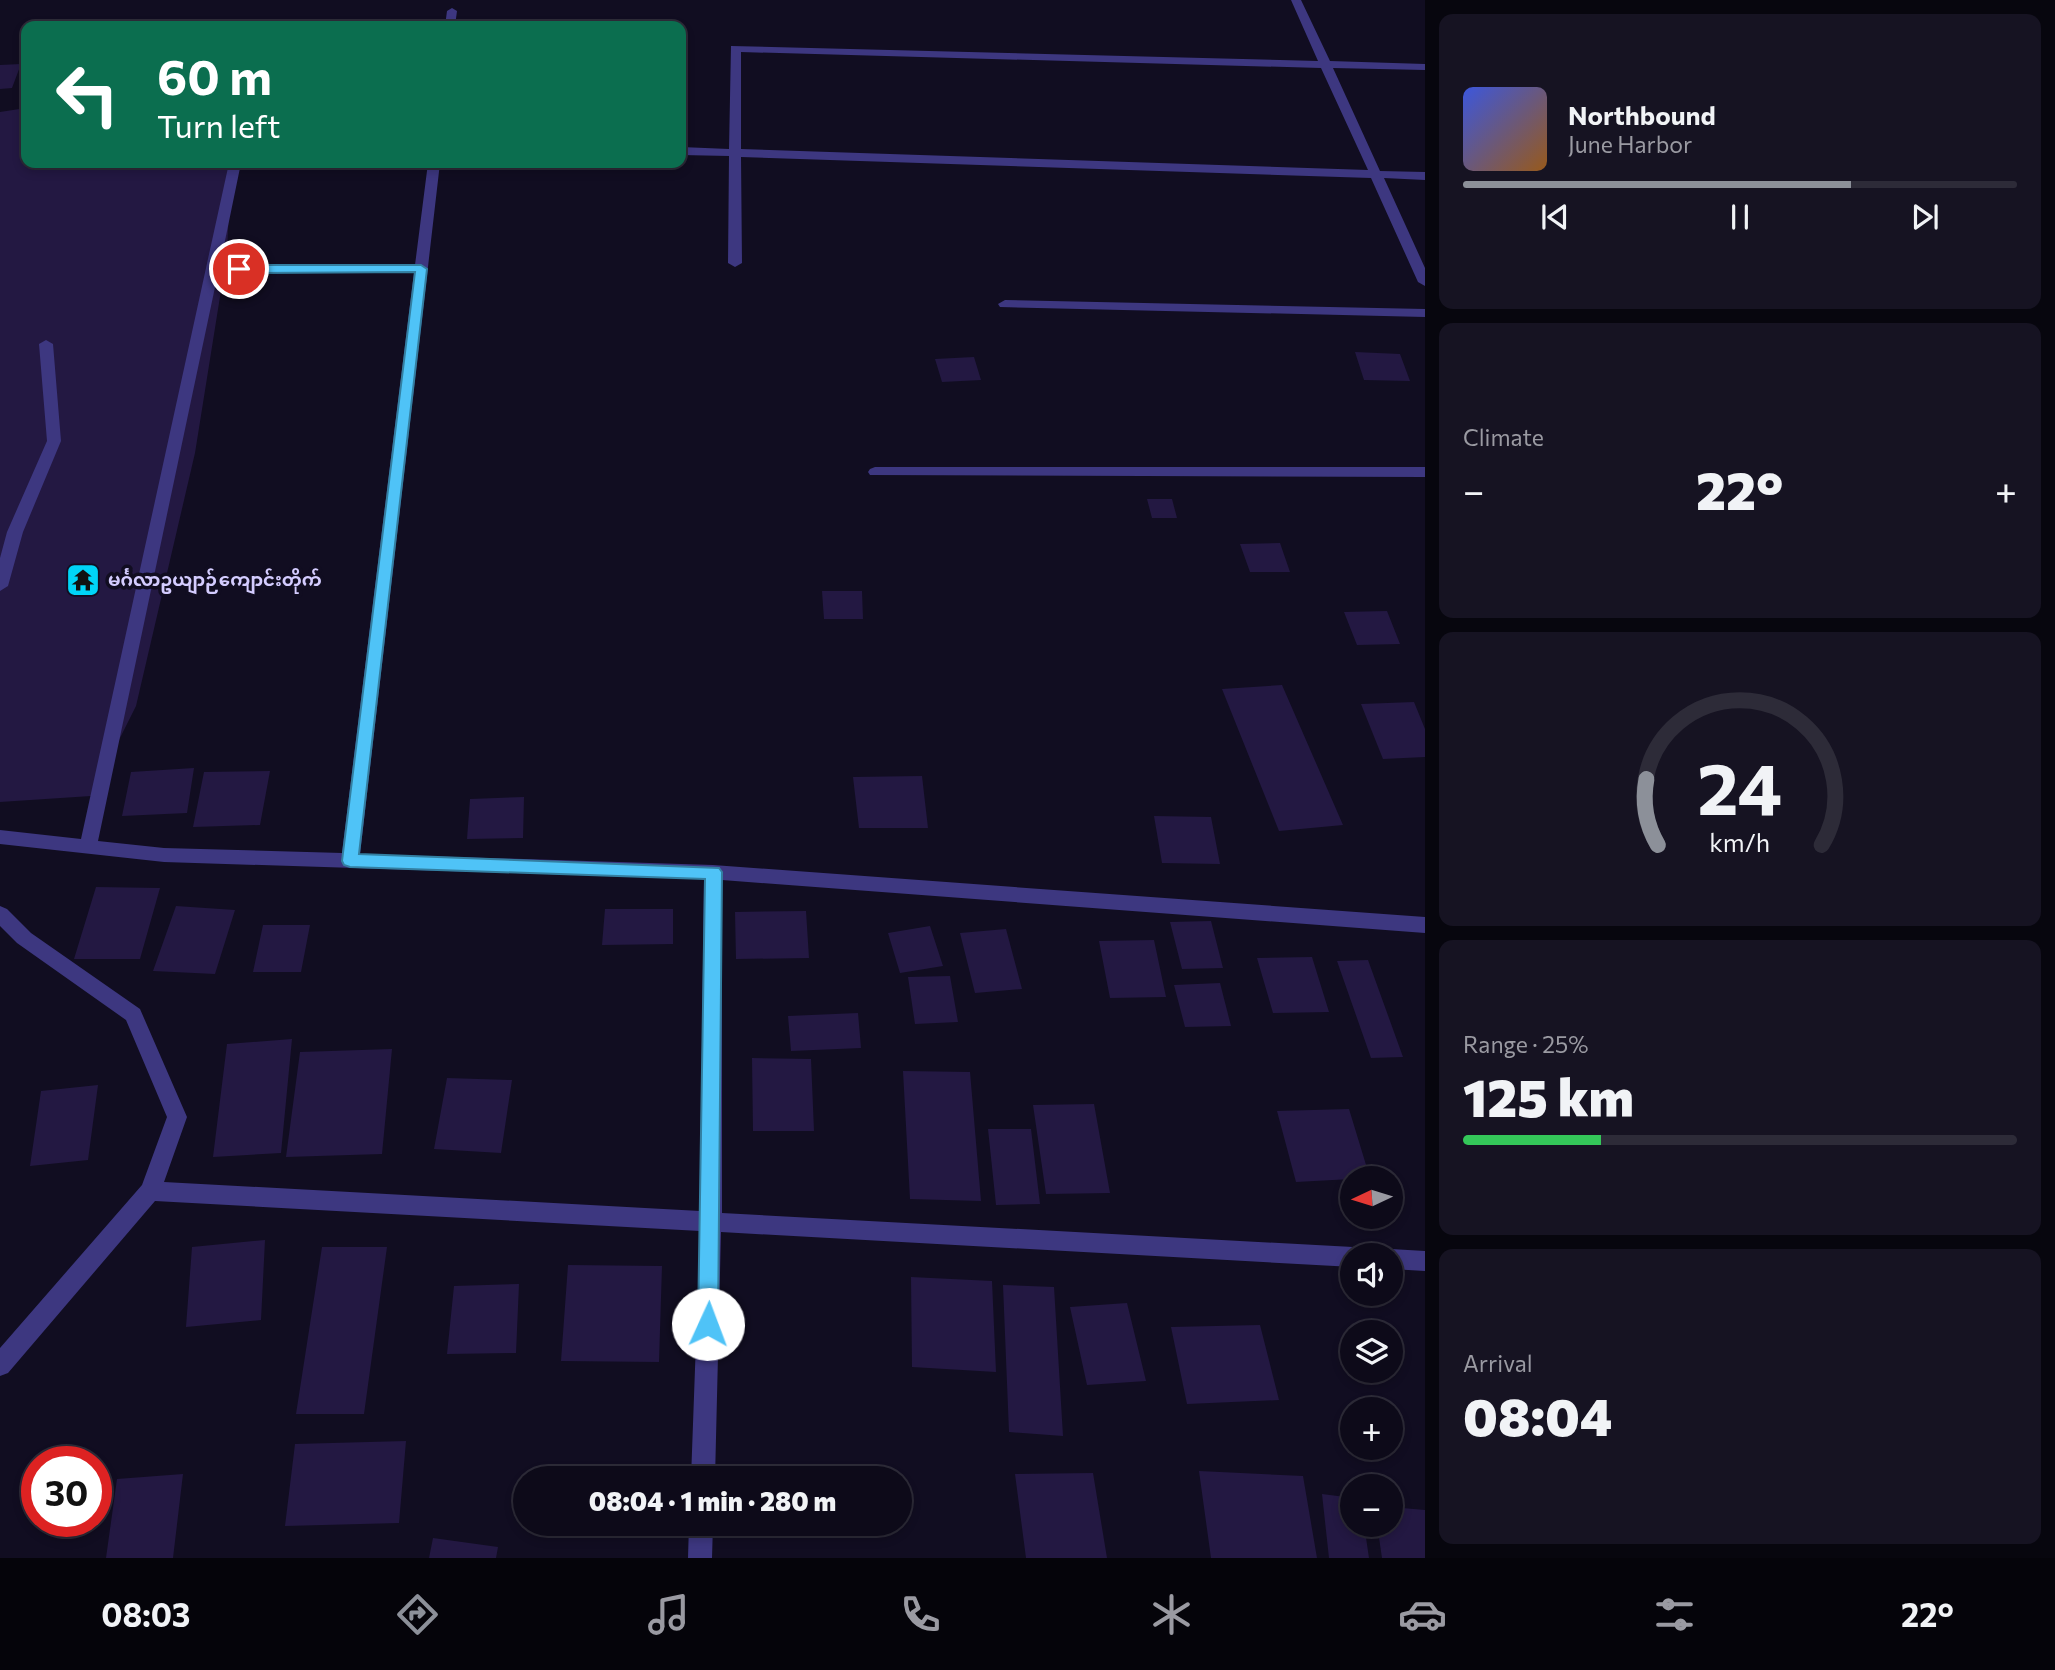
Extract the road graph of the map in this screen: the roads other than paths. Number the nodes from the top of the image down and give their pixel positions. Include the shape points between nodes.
1 (1296, 0) edge
2 (452, 11) dead end
3 (451, 21) edge
4 (1325, 64) junction
5 (1425, 67) edge
6 (686, 151) edge
7 (733, 153) junction
8 (234, 168) edge
9 (432, 168) edge
10 (1375, 175) junction
11 (1425, 176) edge
12 (734, 263) dead end
13 (212, 269) junction
14 (421, 269) junction
15 (1425, 282) edge
16 (1005, 304) dead end
17 (1425, 313) edge
18 (46, 344) dead end
19 (1425, 471) edge
20 (875, 472) dead end
21 (0, 586) edge
22 (0, 837) edge
23 (88, 846) junction
24 (350, 861) junction
25 (713, 872) junction
26 (0, 914) edge
27 (1425, 925) edge
28 (150, 1191) junction
29 (711, 1222) junction
30 (1340, 1256) edge
31 (1403, 1260) edge
32 (1425, 1261) edge
33 (1, 1365) edge
34 (703, 1466) edge
35 (701, 1536) edge
36 (700, 1558) edge

1 - 4 street
2 - 3 street
4 - 5 street
4 - 7 street via 736,48
4 - 10 street
6 - 7 street
7 - 10 street
7 - 12 street
8 - 13 street
9 - 14 street
10 - 11 street
10 - 15 street
13 - 14 street
13 - 23 street
14 - 24 street
16 - 17 street
18 - 21 street via 54,441 15,532
19 - 20 street
22 - 23 street
23 - 24 street via 164,855
24 - 25 street
25 - 27 street
25 - 29 street
26 - 28 street via 24,937 134,1015 177,1117
28 - 29 street
28 - 33 street
29 - 30 street
29 - 34 street
31 - 32 street
35 - 36 street

